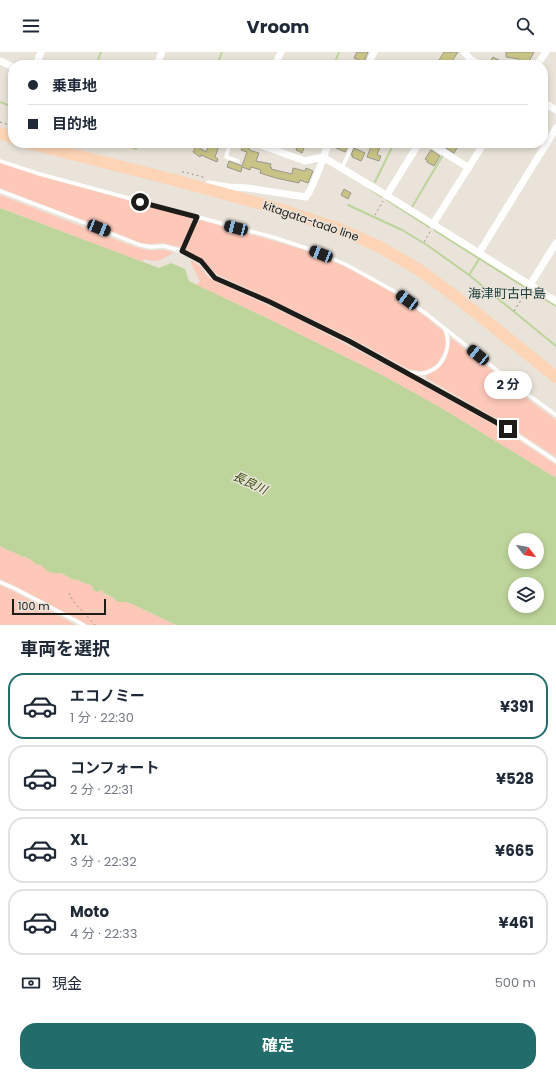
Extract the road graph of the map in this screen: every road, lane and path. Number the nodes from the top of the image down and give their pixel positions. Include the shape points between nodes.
1 (556, 128) edge
2 (548, 141) edge
3 (48, 148) edge
4 (229, 148) edge
5 (269, 148) edge
6 (327, 148) edge
7 (351, 148) dead end
8 (416, 148) edge
9 (437, 148) edge
10 (481, 148) edge
11 (544, 148) edge
12 (323, 157) junction
13 (0, 161) edge
14 (238, 161) dead end
15 (342, 168) junction
16 (469, 168) junction
17 (174, 180) junction
18 (0, 191) edge
19 (387, 195) junction
20 (375, 214) dead end
21 (197, 217) junction
22 (434, 224) junction
23 (424, 242) dead end
24 (556, 243) edge
25 (182, 251) junction
26 (479, 253) junction
27 (530, 285) junction
28 (556, 301) edge
29 (514, 310) dead end
30 (445, 328) junction
31 (406, 372) junction
32 (556, 377) edge
33 (556, 415) edge
34 (556, 461) edge
35 (0, 582) edge
36 (69, 593) dead end
37 (84, 625) edge
38 (95, 625) edge

1 - 2 street
3 - 17 main road, kitagata-tado line
4 - 14 lane via 226,157
5 - 12 street via 305,161
6 - 12 street
7 - 15 lane
8 - 19 street
9 - 16 street
10 - 16 street
11 - 26 street
12 - 15 street
12 - 17 street via 318,175 306,198 248,188
13 - 21 lane
15 - 19 street
16 - 22 street
17 - 32 main road, kitagata-tado line via 276,208 337,228 380,247 464,303
18 - 25 lane via 140,245 164,246
19 - 20 path
19 - 22 street
21 - 25 lane
21 - 30 lane via 282,240 345,264 396,292
22 - 23 path
22 - 26 street
24 - 27 street
25 - 31 lane via 201,261 215,278 278,306
26 - 27 street
27 - 28 street
27 - 29 path
30 - 31 lane via 447,349 438,366 423,373
30 - 33 lane
31 - 34 lane via 508,429
35 - 37 lane
36 - 38 path

